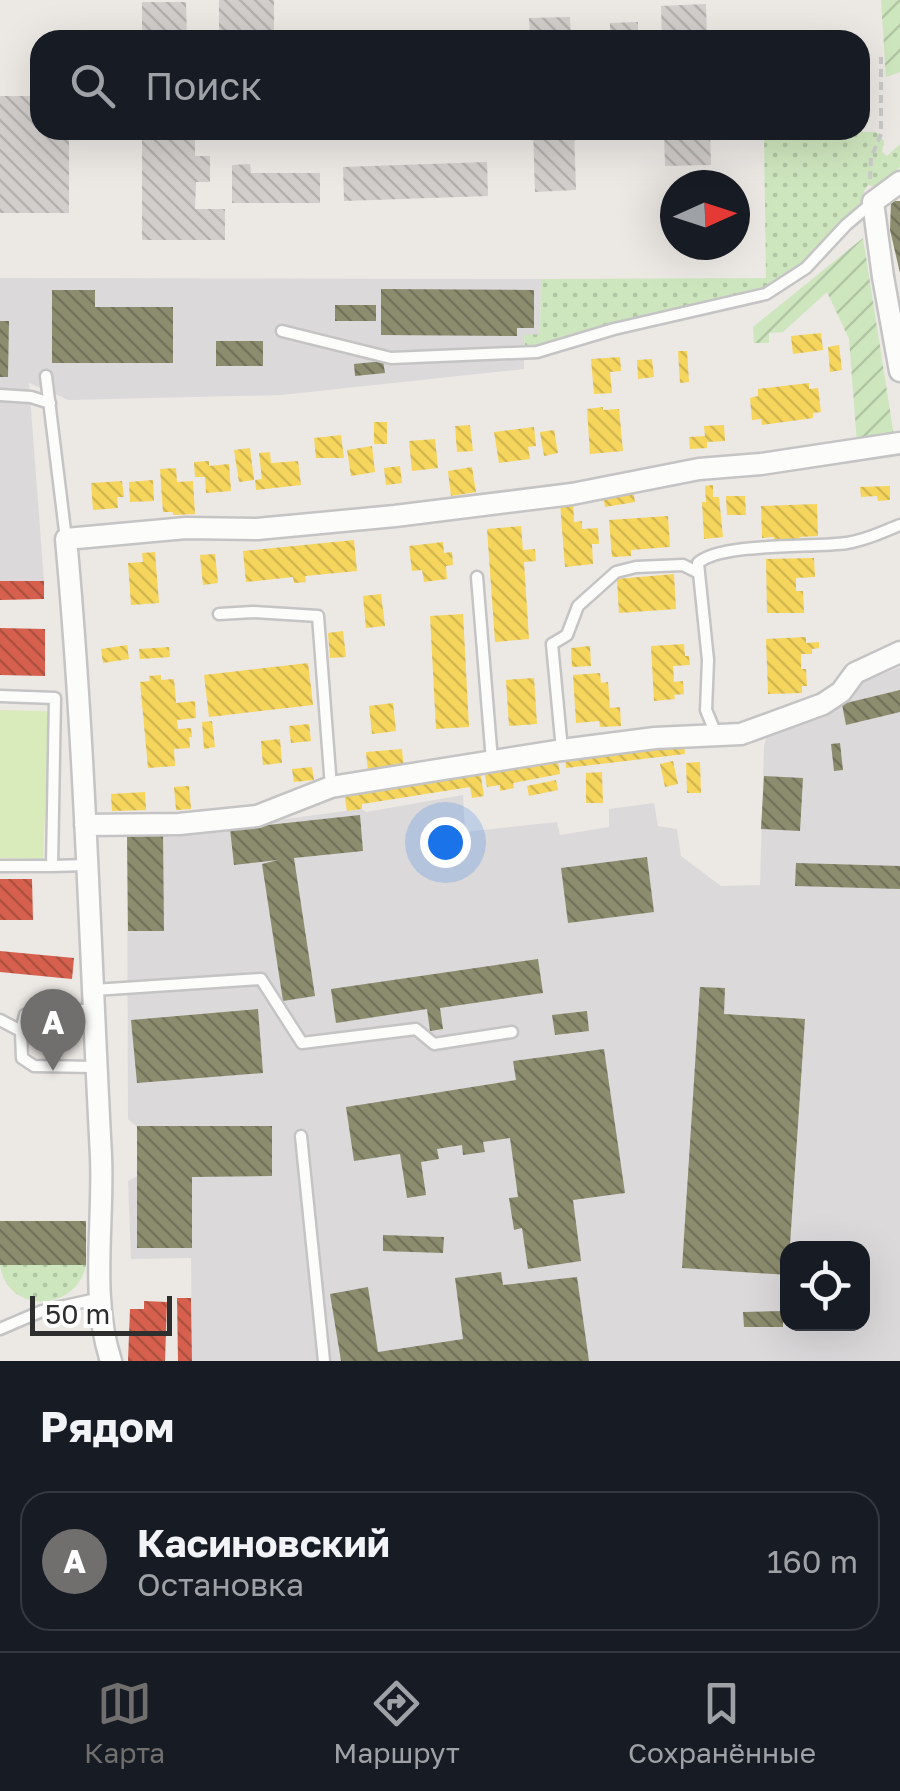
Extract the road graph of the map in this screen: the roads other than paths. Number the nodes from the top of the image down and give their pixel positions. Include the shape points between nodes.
1 (900, 182) edge
2 (873, 202) junction
3 (282, 330) dead end
4 (900, 371) edge
5 (46, 376) dead end
6 (0, 395) edge
7 (50, 403) junction
8 (900, 443) edge
9 (900, 525) edge
10 (66, 539) junction
11 (699, 572) junction
12 (477, 577) dead end
13 (219, 614) dead end
14 (900, 652) edge
15 (0, 696) edge
16 (716, 735) junction
17 (562, 750) junction
18 (492, 762) junction
19 (332, 786) junction
20 (85, 825) junction
21 (87, 865) junction
22 (0, 866) edge
23 (52, 866) junction
24 (93, 999) junction
25 (0, 1020) edge
26 (21, 1031) junction
27 (512, 1032) dead end
28 (96, 1068) junction
29 (301, 1136) dead end
30 (101, 1298) junction
31 (0, 1329) edge
32 (111, 1361) edge
33 (324, 1361) edge

1 - 2 street
2 - 3 lane via 806,268 766,294 537,352 391,358
2 - 4 street
5 - 7 lane
6 - 7 lane
7 - 10 lane
8 - 10 street via 395,516
9 - 11 lane via 844,544 706,556
10 - 20 street
11 - 16 lane via 706,710
11 - 17 lane via 683,565 616,572 578,606 567,635 552,644
12 - 18 lane
13 - 19 lane via 318,616
14 - 16 street via 855,673 823,704 742,734
15 - 23 lane via 55,698
16 - 17 street
17 - 18 street
18 - 19 street
19 - 20 street via 257,816
20 - 21 street
21 - 23 lane
21 - 24 street
22 - 23 lane
24 - 26 lane via 26,1014
24 - 27 lane via 261,979 302,1043 416,1029 434,1044
24 - 28 street
25 - 26 lane
26 - 28 lane via 22,1058 34,1066
28 - 30 street
29 - 33 lane
30 - 31 lane
30 - 32 street

